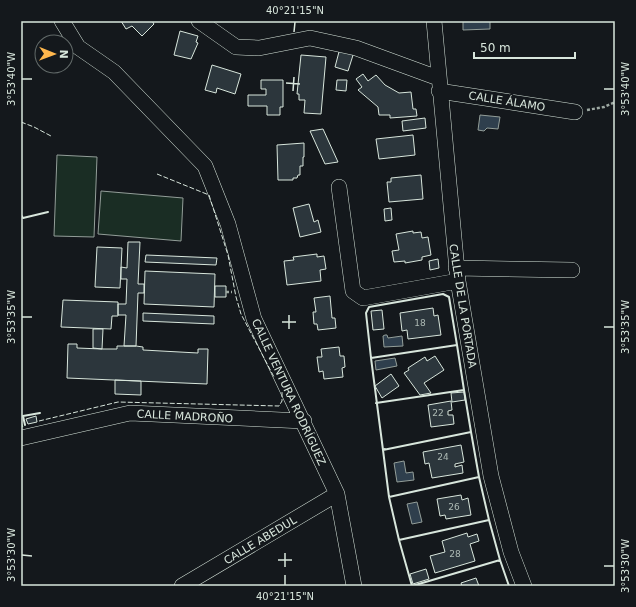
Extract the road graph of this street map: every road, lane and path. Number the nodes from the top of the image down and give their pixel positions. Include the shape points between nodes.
1 (62, 21) edge
2 (199, 21) edge
3 (434, 21) edge
4 (439, 84) junction
5 (615, 102) edge
6 (575, 112) joint
7 (339, 187) dead end
8 (572, 270) dead end
9 (457, 275) junction
10 (304, 422) junction
11 (21, 438) edge
12 (338, 494) junction
13 (182, 586) edge
14 (354, 586) edge
15 (524, 586) edge

1 - 10 street, CALLE VENTURA RODRÍGUEZ via 78,47 114,72 205,166 228,224 254,319
2 - 4 street, CALLE ÁLAMO via 236,47 259,48 310,38 356,48
3 - 4 street, CALLE DE LA PORTADA
4 - 6 street, CALLE ÁLAMO
4 - 9 street, CALLE DE LA PORTADA
5 - 6 path
7 - 9 street via 353,291 363,298
8 - 9 street
9 - 15 street, CALLE DE LA PORTADA via 490,476 511,552
10 - 11 street, CALLE MADROÑO via 130,413
10 - 12 street, CALLE VENTURA RODRÍGUEZ
12 - 13 street, CALLE ABEDUL
12 - 14 street, CALLE VENTURA RODRÍGUEZ

